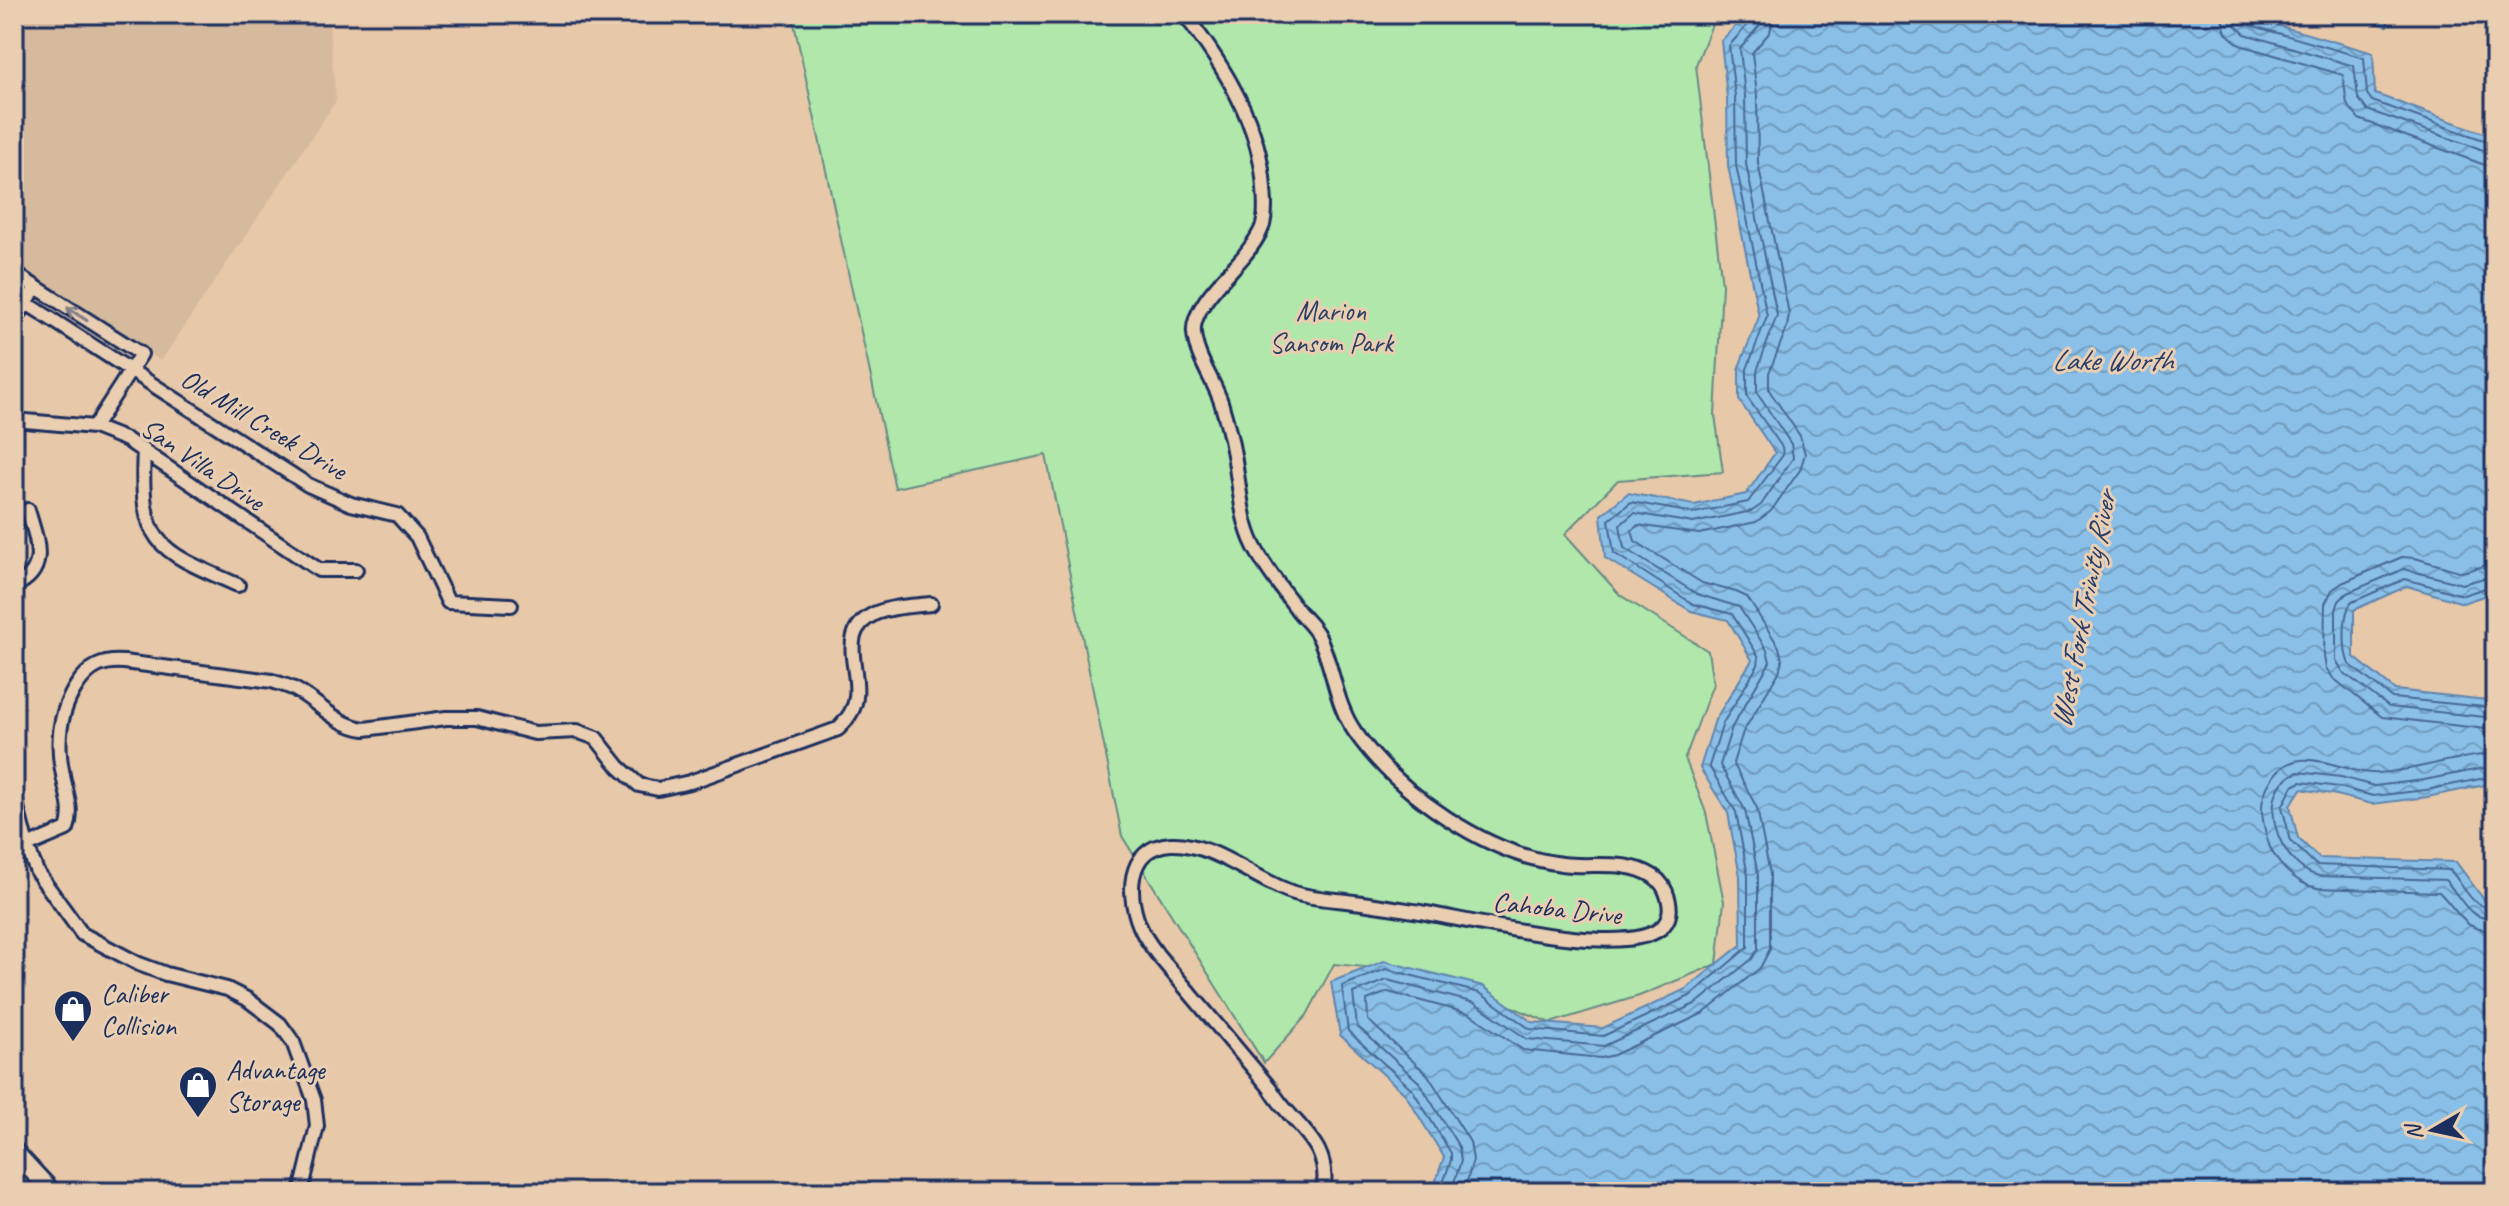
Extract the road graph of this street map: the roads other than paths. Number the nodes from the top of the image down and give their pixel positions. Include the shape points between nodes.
1 (1184, 14) edge
2 (14, 273) edge
3 (36, 287) junction
4 (14, 295) edge
5 (26, 303) junction
6 (14, 322) edge
7 (131, 372) junction
8 (14, 420) edge
9 (94, 427) junction
10 (144, 450) junction
11 (28, 510) dead end
12 (356, 570) dead end
13 (238, 585) dead end
14 (14, 586) edge
15 (931, 604) dead end
16 (511, 605) dead end
17 (14, 795) edge
18 (27, 846) junction
19 (14, 1151) edge
20 (52, 1192) edge
21 (301, 1192) edge
22 (1323, 1192) edge

1 - 22 street, Cahoba Drive via 1237,95 1258,142 1266,209 1258,237 1195,319 1198,350 1220,399 1246,527 1319,636 1350,725 1399,780 1482,840 1544,862 1648,873 1668,898 1669,917 1663,927 1638,939 1608,940 1520,931 1290,892 1216,855 1181,845 1144,853 1132,880 1142,933 1315,1142 1322,1154
2 - 3 street
3 - 5 street
7 -> 3 street via 141,354
4 - 5 street, Old Mill Creek Drive
5 - 6 street
5 - 7 street, Old Mill Creek Drive
7 - 9 street
7 - 16 street, Old Mill Creek Drive via 308,485 351,504 397,515 417,537 448,602
8 - 9 street, San Villa Drive
9 - 10 street, San Villa Drive
10 - 12 street, San Villa Drive via 319,570
10 - 13 street via 142,487 158,543 183,561
11 - 14 street via 39,553 36,567
15 - 18 street via 873,614 854,633 857,695 838,729 658,789 639,785 605,745 587,733 535,733 477,718 356,728 272,681 124,662 97,665 72,693 62,722 59,750 69,800 67,829
17 - 18 street
18 - 21 street via 37,872 82,934 139,964 237,994 280,1024 296,1046 314,1100 317,1126
19 - 20 main road

